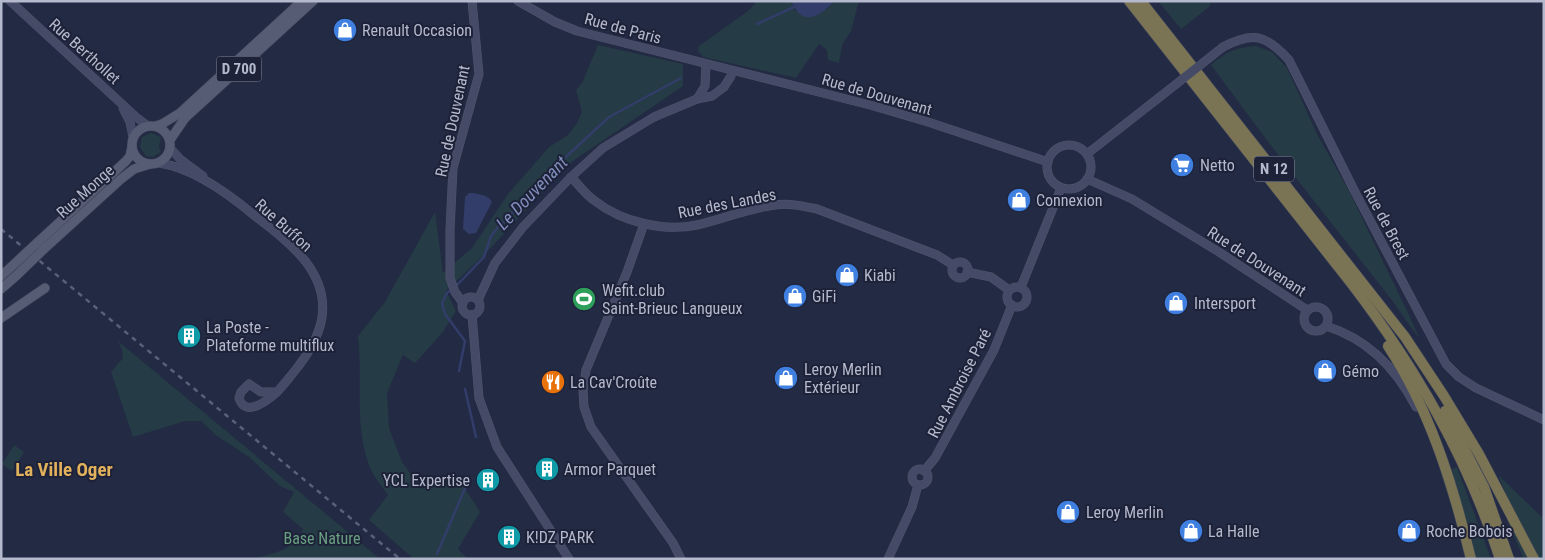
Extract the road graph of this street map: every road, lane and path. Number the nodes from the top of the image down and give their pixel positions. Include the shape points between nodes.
1 (10, 1) edge
2 (302, 1) edge
3 (313, 1) edge
4 (472, 1) edge
5 (518, 1) edge
6 (1129, 1) edge
7 (1141, 1) edge
8 (697, 62) joint
9 (706, 64) junction
10 (732, 71) junction
11 (697, 99) junction
12 (119, 102) junction
13 (152, 126) junction
14 (134, 137) junction
15 (170, 144) junction
16 (132, 147) junction
17 (1087, 154) junction
18 (1048, 162) junction
19 (154, 164) junction
20 (571, 177) junction
21 (1087, 180) junction
22 (1061, 188) junction
23 (222, 191) junction
24 (644, 224) junction
25 (42, 245) junction
26 (953, 265) junction
27 (13, 271) junction
28 (968, 272) junction
29 (1, 276) edge
30 (1351, 283) junction
31 (1021, 287) junction
32 (45, 288) dead end
33 (1, 289) edge
34 (1009, 290) junction
35 (478, 300) junction
36 (463, 303) junction
37 (1012, 305) junction
38 (1307, 310) junction
39 (472, 315) junction
40 (1, 318) edge
41 (1326, 326) junction
42 (1406, 337) junction
43 (276, 392) junction
44 (1544, 420) edge
45 (1440, 453) junction
46 (924, 471) junction
47 (918, 485) junction
48 (569, 559) edge
49 (681, 559) edge
50 (888, 559) edge
51 (1471, 559) edge
52 (1500, 559) edge
53 (1509, 559) edge
54 (1534, 559) edge

1 - 12 street, Rue Berthollet
2 - 13 main road, D 700 via 180,114
3 - 15 main road, D 700 via 185,118
4 - 36 street, Rue de Douvenant via 479,74 453,168 449,256 450,278
5 - 8 street, Rue de Paris via 577,31
6 - 30 highway, N 12
7 - 42 highway, N 12
8 - 9 street, Rue de Douvenant
9 - 10 street, Rue de Douvenant
9 - 11 street via 705,86
10 - 11 street via 724,87 712,96
10 - 18 street, Rue de Douvenant via 870,105
11 - 20 street via 654,117 603,148
12 - 13 street, Rue Berthollet
12 - 14 street, Rue Berthollet
13 - 14 main road via 140,130
13 - 15 main road via 165,131
14 - 16 main road
15 - 19 main road via 166,157
15 - 23 street, Rue Buffon via 180,159
16 - 19 main road via 140,161
16 - 25 main road, Rue Monge via 126,161
17 - 18 street via 1076,147 1064,146 1054,152
17 - 21 street via 1091,166
17 - 44 street, Rue de Brest, bridge via 1223,47 1249,38 1274,44 1289,60 1446,364 1458,377 1476,388
18 - 22 street via 1052,180
19 - 23 street, Rue Buffon via 187,171
19 - 25 main road, Rue Monge via 142,166 121,178
20 - 24 street, Rue des Landes via 595,201
20 - 35 street via 522,227 495,263
21 - 22 street via 1076,188
21 - 38 street, Rue de Douvenant via 1132,198
22 - 31 street
23 - 43 street, Rue Buffon via 298,253 312,273 321,295 323,315 313,346
24 - 26 street, Rue des Landes via 695,226 775,205 797,205 816,209 937,255
24 - 49 street via 586,370 584,407 591,427
25 - 27 main road, bridge
26 - 28 street via 963,263
26 - 28 street via 955,277 963,277
27 - 29 main road
27 - 33 main road
28 - 34 street via 992,277
30 - 45 highway via 1416,394
30 - 52 highway, N 12 via 1386,329 1441,418 1477,494
31 - 34 street
31 - 37 street via 1026,292 1026,301 1018,307
32 - 40 main road
34 - 37 street via 1007,297
35 - 36 street via 470,297
35 - 39 street via 480,309
36 - 39 street via 464,311
37 - 46 street, Rue Ambroise Paré via 994,350 936,458
38 - 41 street via 1316,306 1322,308 1328,316
38 - 41 street via 1304,322 1308,328 1318,331
39 - 48 street via 479,398 497,448
41 - 45 street via 1360,341 1388,365 1406,386
42 - 53 highway, N 12 via 1476,471
42 - 54 highway via 1474,446
43 - 43 street, Rue Buffon via 261,392 249,384 239,398 244,406 252,407
45 - 51 highway via 1452,485
46 - 47 street via 928,475 927,481
46 - 47 street via 917,470 912,475 913,482
47 - 50 street via 912,507

